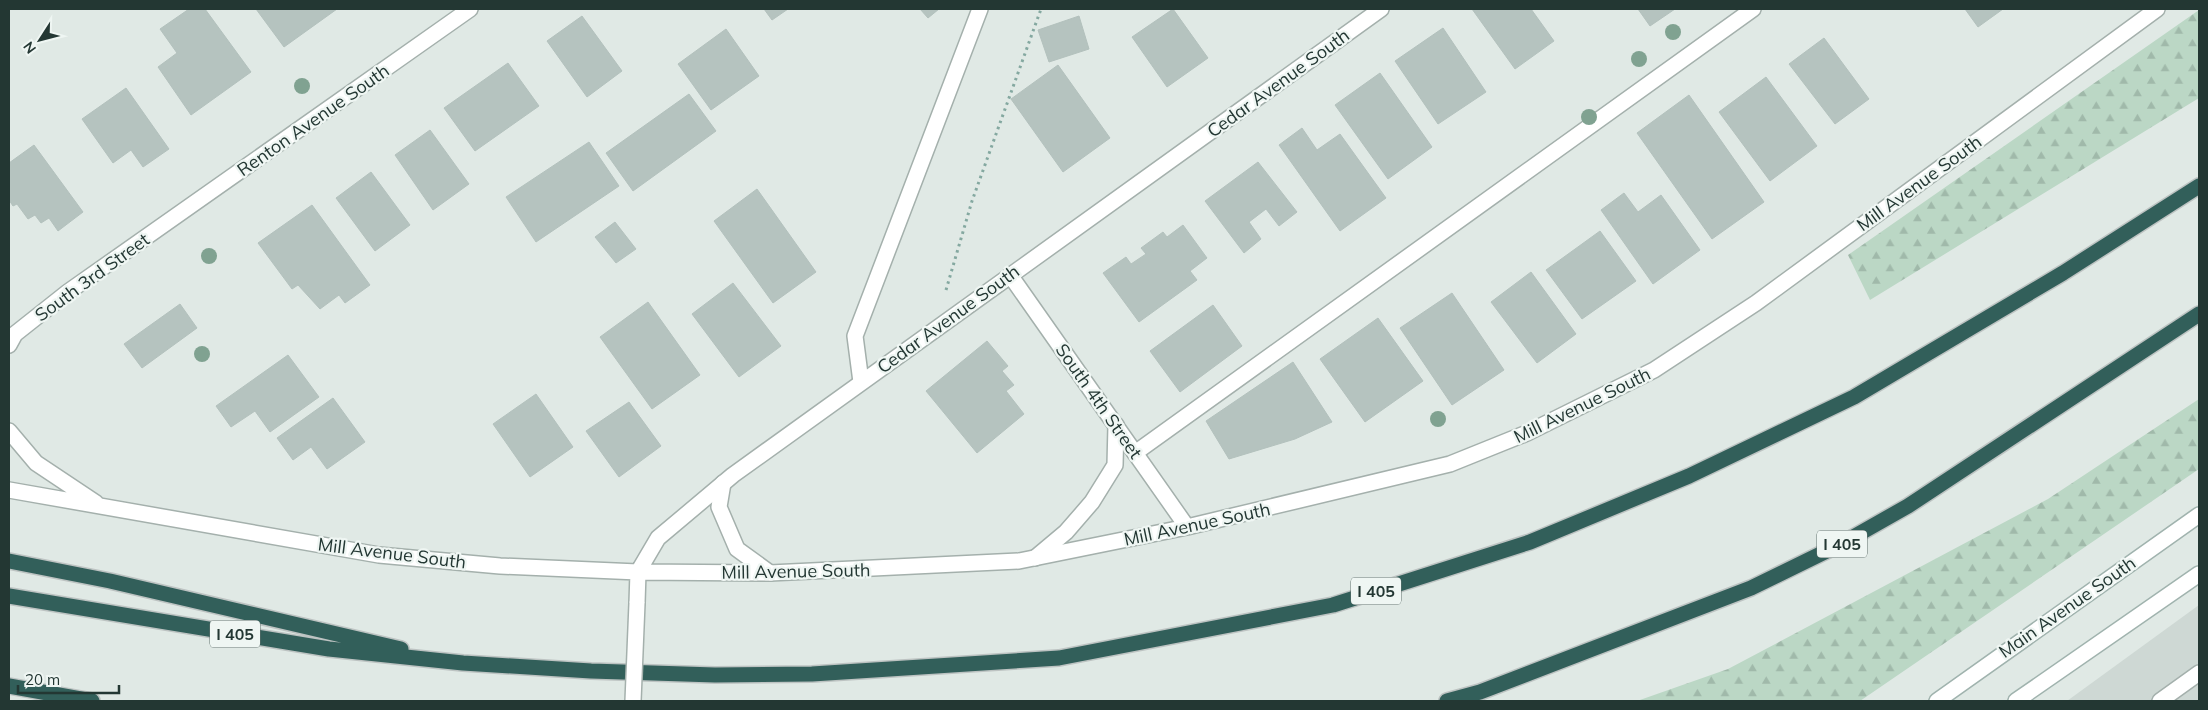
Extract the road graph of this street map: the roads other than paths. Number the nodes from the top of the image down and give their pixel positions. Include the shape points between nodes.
1 (470, 9) edge
2 (980, 9) edge
3 (1381, 9) edge
4 (1753, 9) edge
5 (2156, 9) edge
6 (2199, 186) edge
7 (155, 231) joint
8 (1010, 275) junction
9 (2199, 314) edge
10 (9, 345) edge
11 (861, 382) junction
12 (1116, 425) junction
13 (9, 431) edge
14 (1135, 453) junction
15 (723, 483) junction
16 (9, 490) edge
17 (102, 507) junction
18 (2199, 515) edge
19 (1188, 527) junction
20 (1035, 558) junction
21 (9, 561) edge
22 (638, 572) junction
23 (770, 574) junction
24 (2199, 574) edge
25 (9, 596) edge
26 (463, 663) junction
27 (2199, 673) edge
28 (9, 686) edge
29 (92, 701) edge
30 (633, 701) edge
31 (1447, 701) edge
32 (1936, 701) edge
33 (2016, 701) edge
34 (2160, 701) edge

1 - 7 street, Renton Avenue South
2 - 11 street via 855,336
3 - 8 street, Cedar Avenue South
4 - 14 street
5 - 19 street, Mill Avenue South via 1756,303 1654,370 1527,434 1450,464
6 - 26 highway, I 405 via 2063,273 1854,397 1689,476 1530,542 1333,605 1059,658 842,672 715,675
7 - 10 street, South 3rd Street via 68,292 15,334
8 - 11 street, Cedar Avenue South
8 - 12 street, South 4th Street
9 - 31 highway, I 405 via 1908,506 1842,544 1751,588 1480,692
11 - 15 street, Cedar Avenue South
12 - 14 street, South 4th Street
12 - 20 street via 1116,465 1092,502 1066,532
13 - 17 street, Mill Avenue South via 36,463
14 - 19 street, South 4th Street
15 - 22 street, Cedar Avenue South via 658,538
15 - 23 street via 719,507 737,549
16 - 17 street, Mill Avenue South
17 - 22 street, Mill Avenue South via 379,556 500,566
18 - 32 street, Main Avenue South
19 - 20 street, Mill Avenue South
20 - 23 street, Mill Avenue South
21 - 26 highway
22 - 23 street, Mill Avenue South
22 - 30 street, Cedar Avenue South, bridge
24 - 33 street
25 - 26 highway, I 405 via 329,649
27 - 34 street
28 - 29 highway

